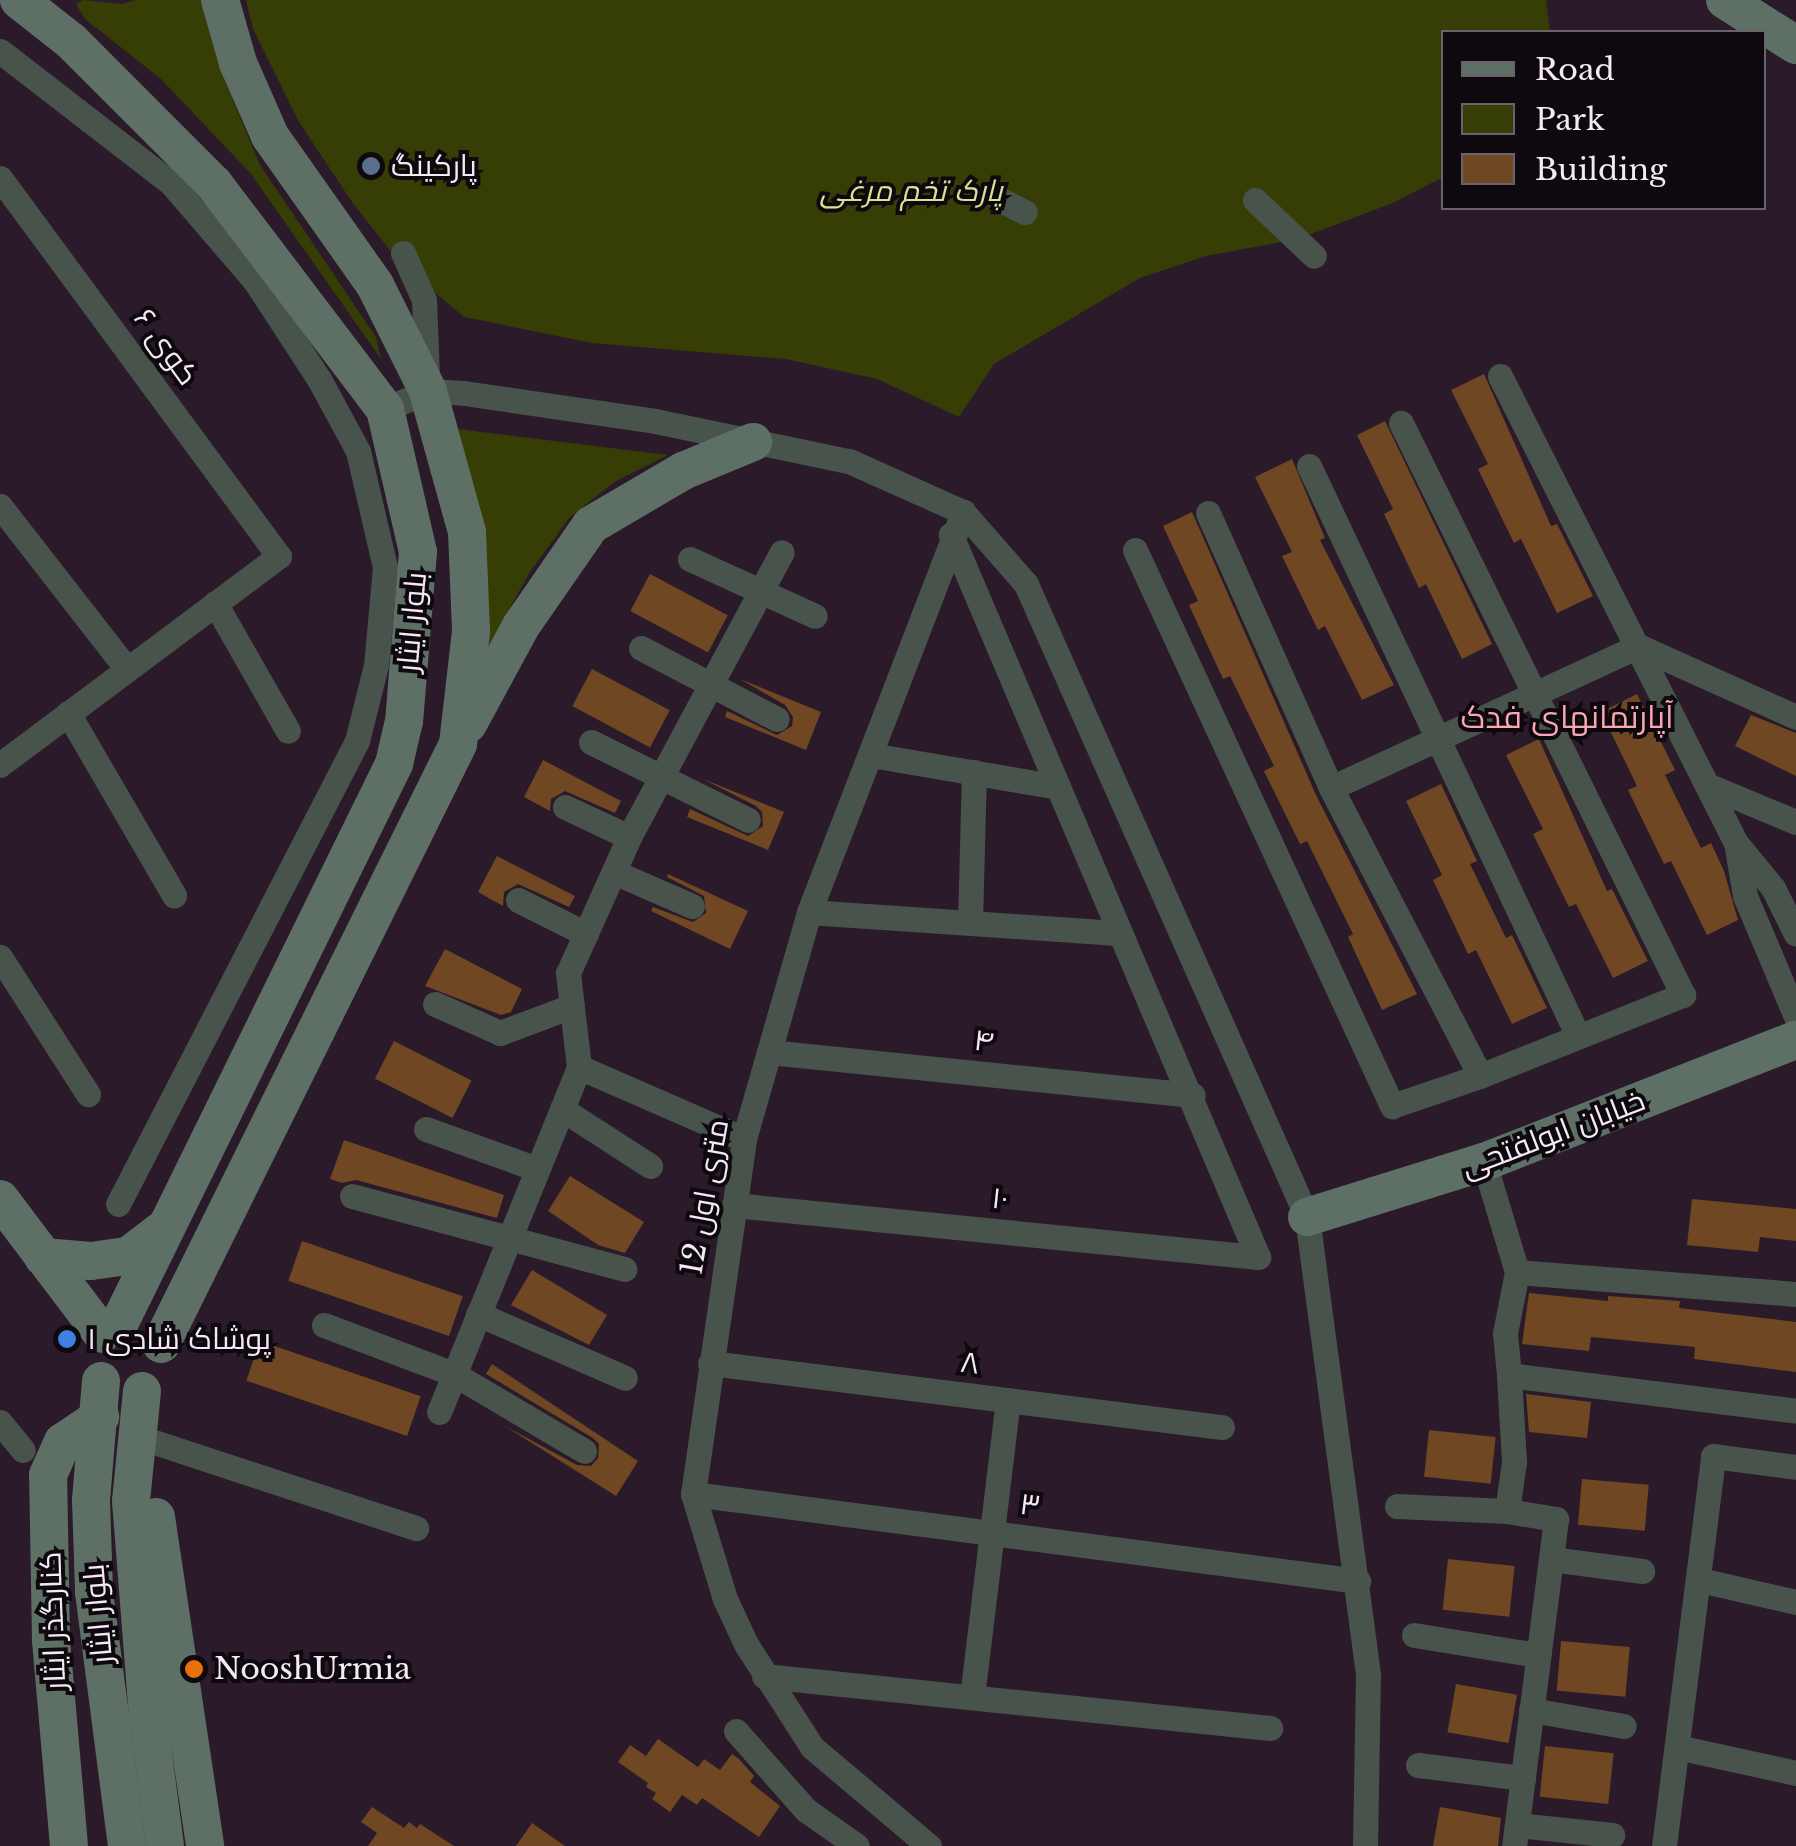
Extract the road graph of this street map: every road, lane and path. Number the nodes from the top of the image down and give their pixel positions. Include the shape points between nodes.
1 (20, 0) edge
2 (220, 0) edge
3 (1724, 0) edge
4 (1796, 44) edge
5 (0, 52) edge
6 (73, 105) junction
7 (0, 178) edge
8 (214, 184) junction
9 (999, 199) dead end
10 (1255, 200) dead end
11 (1025, 212) dead end
12 (403, 253) dead end
13 (1314, 256) dead end
14 (1500, 376) dead end
15 (428, 390) junction
16 (384, 409) junction
17 (1400, 423) dead end
18 (753, 442) junction
19 (1309, 466) dead end
20 (0, 506) edge
21 (1208, 513) dead end
22 (957, 523) junction
23 (1135, 550) dead end
24 (782, 552) dead end
25 (690, 559) dead end
26 (761, 591) junction
27 (215, 603) junction
28 (816, 616) dead end
29 (1638, 646) junction
30 (640, 648) dead end
31 (126, 668) junction
32 (710, 685) junction
33 (1532, 696) junction
34 (68, 713) junction
35 (1796, 717) edge
36 (777, 719) dead end
37 (288, 731) dead end
38 (1437, 739) junction
39 (591, 742) dead end
40 (458, 744) junction
41 (871, 755) junction
42 (0, 765) edge
43 (974, 772) junction
44 (662, 777) junction
45 (1707, 786) junction
46 (1058, 787) junction
47 (1331, 788) junction
48 (564, 806) dead end
49 (748, 820) dead end
50 (1796, 822) edge
51 (630, 837) junction
52 (1736, 844) junction
53 (614, 872) junction
54 (174, 895) dead end
55 (518, 900) dead end
56 (692, 906) dead end
57 (809, 912) junction
58 (970, 923) junction
59 (1120, 933) junction
60 (586, 934) junction
61 (1796, 934) edge
62 (0, 957) edge
63 (436, 1004) dead end
64 (572, 1006) junction
65 (1796, 1017) edge
66 (1578, 1036) junction
67 (1796, 1040) edge
68 (769, 1052) junction
69 (579, 1068) junction
70 (1480, 1076) junction
71 (88, 1094) dead end
72 (1193, 1095) junction
73 (562, 1109) junction
74 (426, 1129) dead end
75 (744, 1139) junction
76 (1484, 1162) junction
77 (650, 1166) dead end
78 (538, 1168) junction
79 (352, 1196) dead end
80 (0, 1199) edge
81 (118, 1204) dead end
82 (734, 1205) junction
83 (1306, 1217) junction
84 (168, 1225) junction
85 (0, 1230) edge
86 (509, 1238) junction
87 (0, 1244) edge
88 (39, 1266) junction
89 (624, 1269) dead end
90 (1517, 1272) junction
91 (1796, 1294) edge
92 (478, 1314) junction
93 (324, 1325) dead end
94 (161, 1344) junction
95 (103, 1362) junction
96 (710, 1363) junction
97 (454, 1374) junction
98 (1509, 1375) junction
99 (626, 1378) dead end
100 (142, 1391) junction
101 (1008, 1400) junction
102 (1796, 1411) edge
103 (438, 1412) dead end
104 (0, 1422) edge
105 (1222, 1427) dead end
106 (24, 1450) dead end
107 (134, 1451) junction
108 (584, 1451) dead end
109 (1796, 1468) edge
110 (694, 1494) junction
111 (1397, 1506) dead end
112 (1507, 1511) junction
113 (416, 1528) dead end
114 (993, 1533) junction
115 (1551, 1558) junction
116 (1642, 1571) dead end
117 (1700, 1580) junction
118 (1358, 1581) junction
119 (1796, 1602) edge
120 (1414, 1635) dead end
121 (1538, 1656) junction
122 (764, 1676) junction
123 (972, 1697) junction
124 (1532, 1710) junction
125 (1624, 1726) dead end
126 (1270, 1728) dead end
127 (736, 1731) dead end
128 (1677, 1747) junction
129 (1418, 1764) dead end
130 (1796, 1774) edge
131 (1523, 1778) junction
132 (1516, 1836) edge
133 (1612, 1836) dead end
134 (69, 1846) edge
135 (127, 1846) edge
136 (165, 1846) edge
137 (205, 1846) edge
138 (857, 1846) edge
139 (929, 1846) edge
140 (1365, 1846) edge
141 (1664, 1846) edge

1 - 8 main road, بلوار ایثار via 71,41
2 - 15 main road, بلوار ایثار via 270,136 374,285
3 - 4 main road
5 - 6 street
6 - 8 street
6 - 81 street via 171,183 255,282 320,379 358,451 385,567 376,665 356,741
7 - 27 street, کوی ۶ via 279,556
8 - 16 main road, بلوار ایثار
9 - 11 street
10 - 13 street
12 - 15 street via 424,300
14 - 29 street
15 - 16 street
15 - 18 street via 636,418
15 - 40 main road, بلوار ایثار via 467,532 471,631
16 - 84 main road, بلوار ایثار via 418,552 404,721 394,764
17 - 33 street
18 - 22 street via 849,462
18 - 40 main road via 683,471 591,526 521,626
19 - 38 street
20 - 31 street
21 - 47 street
22 - 41 street, 12 متری اول
22 - 46 street
22 - 83 street via 1026,584
23 - 70 street via 1392,1106
24 - 26 street
25 - 26 street
26 - 28 street
26 - 32 street
27 - 31 street
27 - 37 street
29 - 33 street
29 - 35 street
29 - 45 street
30 - 32 street
31 - 34 street
32 - 36 street
32 - 44 street
33 - 38 street
33 - 66 street via 1682,996
34 - 42 street
34 - 54 street
38 - 47 street
38 - 66 street
39 - 44 street
40 - 94 main road, بلوار ایثار
41 - 43 street
41 - 57 street, 12 متری اول
43 - 46 street
43 - 58 street
44 - 49 street
44 - 51 street
45 - 50 street
45 - 52 street
46 - 59 street
47 - 70 street
48 - 51 street
51 - 53 street
52 - 61 street via 1773,888
52 - 65 street via 1745,896
53 - 56 street
53 - 60 street
55 - 60 street
57 - 58 street
57 - 68 street, 12 متری اول
58 - 59 street
59 - 72 street
60 - 64 street via 568,973
62 - 71 street
63 - 64 street via 500,1032
64 - 69 street
66 - 70 street
67 - 76 main road, خیابان ابولفتحی
68 - 72 street, ۴
68 - 75 street, 12 متری اول
69 - 73 street
69 - 75 street
72 - 82 street, ۱۰ via 1258,1257
73 - 77 street
73 - 78 street
74 - 78 street
75 - 82 street, 12 متری اول
76 - 83 main road, خیابان ابولفتحی
76 - 90 street
78 - 86 street
79 - 86 street
80 - 88 main road
82 - 96 street, 12 متری اول
83 - 118 street
84 - 88 main road via 128,1256
84 - 95 main road, بلوار ایثار
85 - 88 main road
86 - 89 street
86 - 92 street
87 - 88 main road
88 - 95 main road
90 - 91 street
90 - 98 street via 1505,1333
92 - 97 street
92 - 99 street
93 - 97 street
94 - 95 main road via 148,1329
94 - 100 main road, بلوار ایثار via 163,1366
95 - 100 main road via 124,1394
95 - 134 main road, کنارگذر ایثار via 48,1476 51,1641
95 - 135 main road, بلوار ایثار via 91,1500 94,1592
96 - 101 street, ۸
96 - 110 street, 12 متری اول
97 - 103 street
97 - 108 street
98 - 102 street
98 - 112 street via 1514,1462
100 - 107 main road, بلوار ایثار
101 - 105 street, ۸
101 - 114 street
104 - 106 street
107 - 113 street
107 - 136 main road, بلوار ایثار via 131,1501
107 - 137 main road via 155,1514
109 - 117 street via 1713,1456
110 - 114 street, ۳
110 - 122 street, 12 متری اول via 725,1598
111 - 112 street
112 - 115 street via 1556,1519
114 - 118 street, ۳
114 - 123 street
115 - 116 street
115 - 121 street
117 - 119 street
117 - 128 street
118 - 140 street via 1368,1674
120 - 121 street
121 - 124 street
122 - 123 street
122 - 139 street, 12 متری اول via 812,1747
123 - 126 street
124 - 125 street
124 - 131 street
127 - 138 street via 806,1810
128 - 130 street
128 - 141 street
129 - 131 street
131 - 132 street
132 - 133 street

